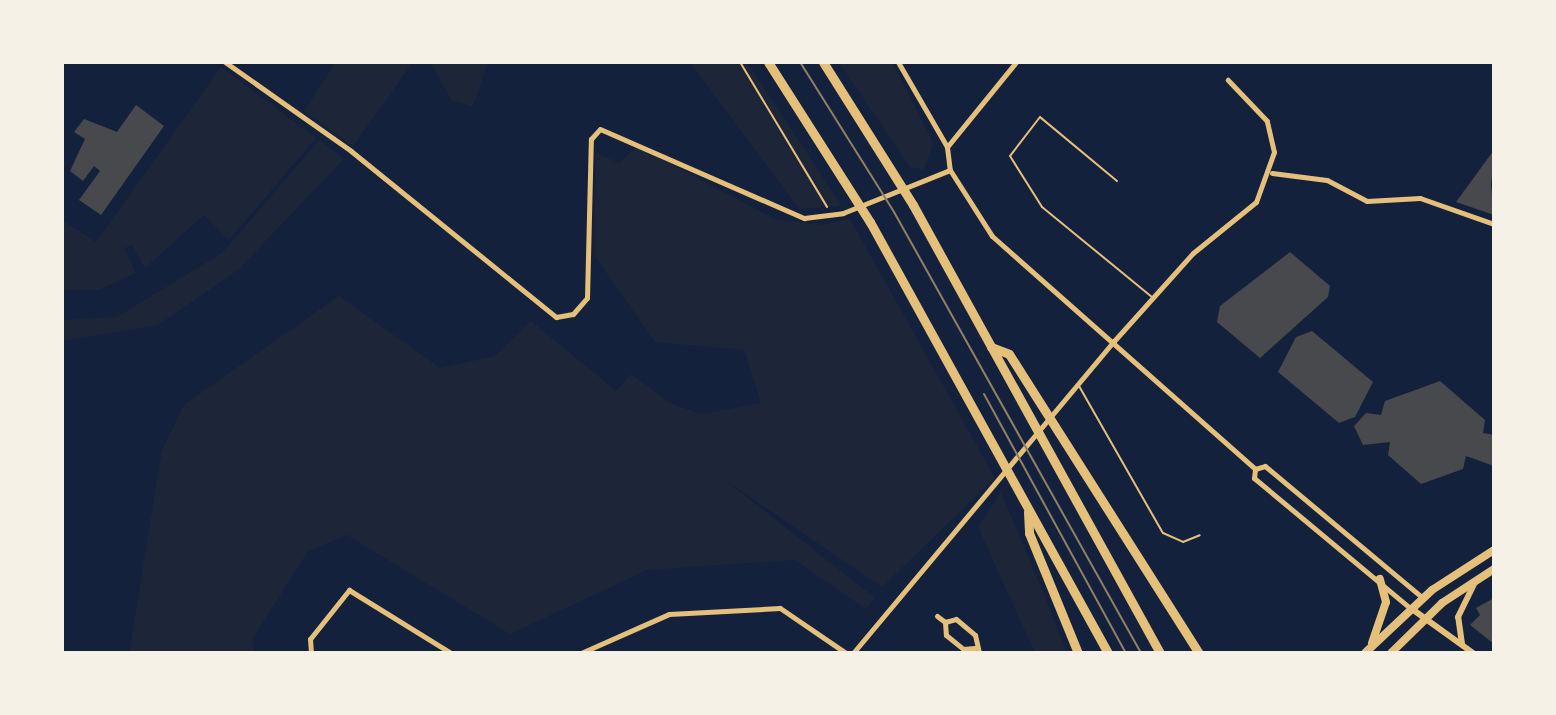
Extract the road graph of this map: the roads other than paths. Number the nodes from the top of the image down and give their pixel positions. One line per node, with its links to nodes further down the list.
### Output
1 (225, 62): 8 (street)
2 (768, 62): 17 (highway)
3 (823, 62): 14 (highway)
4 (898, 62): 7 (street)
5 (1016, 62): 7 (street)
6 (1228, 80): 9 (street)
7 (947, 147): 8 (street)
8 (950, 170): 13 (street)
9 (1272, 173): 11 (street); 12 (street)
10 (1117, 181): 12 (lane)
11 (1494, 224)
12 (1154, 297): 13 (street)
13 (1114, 341): 15 (street); 16 (street)
14 (991, 347): 38 (highway); 39 (highway)
15 (1078, 385): 18 (lane); 35 (street)
16 (1255, 469): 22 (street); 23 (street)
17 (1028, 508): 36 (highway); 37 (highway)
18 (1200, 535)
19 (1494, 550): 23 (main road)
20 (1494, 569): 21 (main road)
21 (1478, 578): 26 (main road); 28 (street)
22 (1380, 579): 24 (street); 30 (main road)
23 (1423, 598): 24 (main road); 26 (street)
24 (1411, 609): 26 (street); 30 (main road)
25 (937, 616): 27 (street)
26 (1430, 616): 28 (street); 40 (main road)
27 (945, 622): 29 (street); 29 (street)
28 (1462, 644): 41 (street)
29 (977, 650)
30 (1368, 650)
31 (311, 653): 32 (street)
32 (451, 653)
33 (581, 653): 34 (street)
34 (846, 653)
35 (853, 653)
36 (1078, 653)
37 (1108, 653)
38 (1160, 653)
39 (1199, 653)
40 (1391, 653)
41 (1473, 653)

